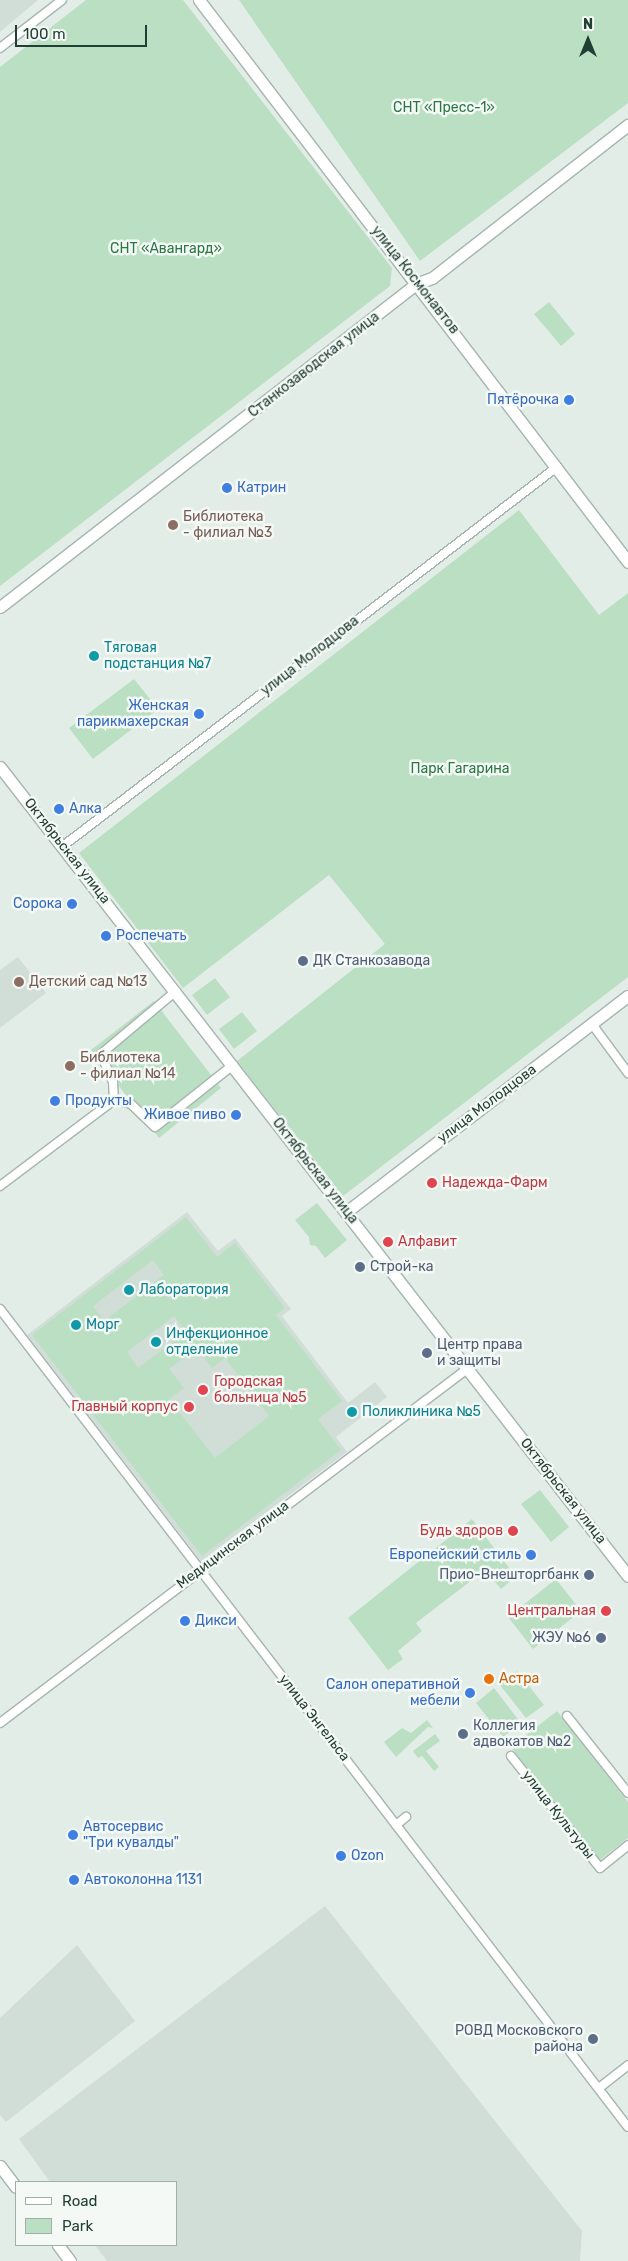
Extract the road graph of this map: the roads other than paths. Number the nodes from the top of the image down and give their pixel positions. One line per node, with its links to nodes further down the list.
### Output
1 (62, 0): 3 (street)
2 (198, 0): 5 (street, улица Космонавтов)
3 (0, 48)
4 (628, 125): 5 (street, Станкозаводская улица)
5 (416, 284): 6 (street, улица Космонавтов); 8 (street, Станкозаводская улица)
6 (557, 466): 7 (street, улица Космонавтов); 10 (street, улица Молодцова)
7 (628, 562)
8 (0, 607)
9 (0, 767): 10 (street, Октябрьская улица)
10 (63, 846): 11 (street, Октябрьская улица)
11 (176, 991): 14 (street, Октябрьская улица); 16 (street)
12 (628, 996): 13 (street, улица Молодцова)
13 (592, 1024): 15 (street); 18 (street, улица Молодцова)
14 (233, 1065): 16 (street); 18 (street, Октябрьская улица)
15 (628, 1073)
16 (114, 1100): 17 (street)
17 (0, 1186)
18 (346, 1212): 20 (street, Октябрьская улица)
19 (0, 1309): 21 (street, улица Энгельса)
20 (467, 1369): 21 (street, Медицинская улица); 22 (street, Октябрьская улица)
21 (200, 1570): 24 (street, Медицинская улица); 28 (street, улица Энгельса)
22 (628, 1576)
23 (567, 1716): 26 (street)
24 (0, 1723)
25 (511, 1756): 29 (street, улица Культуры)
26 (628, 1793)
27 (406, 1817): 28 (street)
28 (396, 1825): 31 (street, улица Энгельса)
29 (628, 1845)
30 (628, 2065): 31 (street)
31 (599, 2088): 32 (street, улица Энгельса)
32 (628, 2126)
33 (0, 2166): 34 (street)
34 (15, 2185)
35 (59, 2246): 36 (street)
36 (70, 2261)

